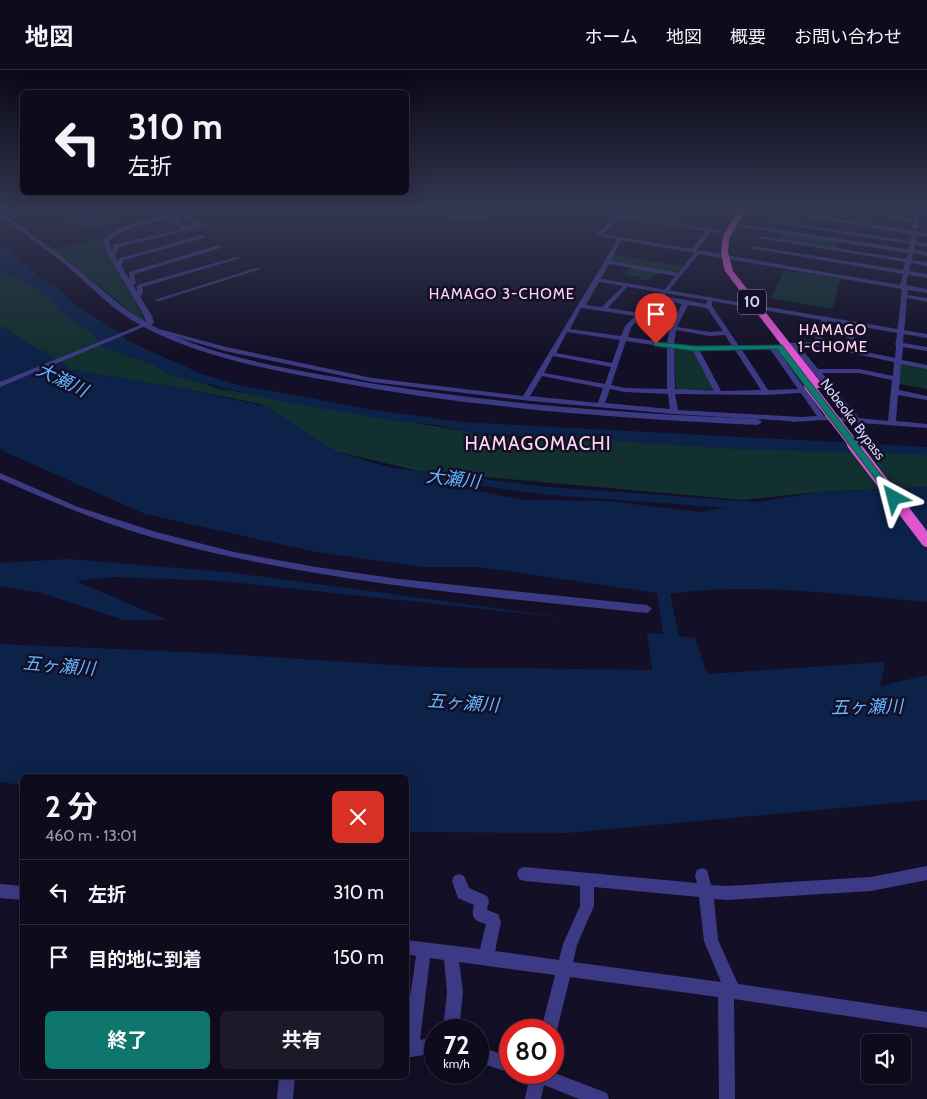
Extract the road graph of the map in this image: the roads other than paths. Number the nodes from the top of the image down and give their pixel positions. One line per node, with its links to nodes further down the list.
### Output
1 (61, 259): 44 (street)
2 (114, 259): 18 (street)
3 (122, 259): 18 (street)
4 (177, 259): 27 (street)
5 (234, 259): 33 (street)
6 (609, 259): 16 (street)
7 (690, 259): 22 (street)
8 (721, 259): 39 (highway, Nobeoka Bypass / 10)
9 (737, 259): 13 (street)
10 (826, 259): 14 (street)
11 (867, 259): 19 (street)
12 (895, 259): 15 (street)
13 (745, 260): 23 (street)
14 (832, 260): 19 (street); 23 (street)
15 (908, 261): 17 (street); 21 (street)
16 (607, 262): 22 (street); 25 (street)
17 (927, 264)
18 (118, 266): 27 (street)
19 (865, 266): 21 (street)
20 (258, 269): 34 (street)
21 (906, 272): 24 (street); 28 (street)
22 (680, 274): 29 (street)
23 (827, 274): 28 (street)
24 (927, 276)
25 (596, 280): 26 (street); 38 (street)
26 (626, 284): 29 (street); 40 (street)
27 (130, 286): 33 (street)
28 (904, 287): 30 (street); 32 (street)
29 (665, 290): 31 (street); 36 (street)
30 (927, 290)
31 (659, 296): 37 (street); 41 (street)
32 (904, 296): 35 (street); 47 (street)
33 (137, 297): 44 (street)
34 (157, 300)
35 (927, 300)
36 (710, 302): 37 (street); 39 (street); 49 (street)
37 (686, 303): 45 (street)
38 (582, 306): 40 (street); 46 (street)
39 (751, 306): 42 (street); 55 (highway, Nobeoka Bypass / 10)
40 (604, 309): 41 (street)
41 (640, 314): 51 (street)
42 (825, 318): 43 (street); 52 (street)
43 (853, 323): 47 (street); 59 (street)
44 (143, 326): 48 (street); 67 (street)
45 (674, 328): 49 (street); 54 (street)
46 (565, 330): 51 (street); 60 (street)
47 (900, 331): 50 (street); 53 (street)
48 (158, 332): 68 (street); 70 (street)
49 (728, 333): 56 (street)
50 (925, 335): 58 (street)
51 (623, 339): 54 (street); 62 (street)
52 (817, 344): 55 (street); 59 (street)
53 (898, 344): 58 (street); 61 (street)
54 (671, 346): 57 (street); 72 (street)
55 (783, 346): 56 (street); 64 (street); 71 (highway, Nobeoka Bypass / 10)
56 (737, 347): 57 (street); 75 (street)
57 (696, 349): 74 (street)
58 (925, 349)
59 (848, 350): 61 (street)
60 (551, 354): 62 (street); 65 (street)
61 (897, 360): 63 (street); 66 (street)
62 (614, 365): 69 (street)
63 (927, 367)
64 (816, 371): 66 (street); 82 (street)
65 (540, 374): 69 (street); 76 (street)
66 (896, 379): 73 (street)
67 (0, 385)
68 (361, 385): 70 (street); 78 (street)
69 (606, 386): 72 (street); 78 (street)
70 (426, 387): 76 (street)
71 (810, 388): 75 (street); 80 (street); 88 (highway, Nobeoka Bypass / 10); 89 (highway, Nobeoka Bypass / 10, bridge)
72 (670, 392): 74 (street); 79 (street)
73 (895, 392): 77 (street); 84 (street)
74 (719, 393): 75 (street)
75 (766, 393)
76 (526, 398): 78 (street)
77 (927, 398)
78 (601, 409): 79 (street); 83 (street)
79 (674, 412): 81 (street)
80 (822, 418): 81 (street); 82 (street)
81 (800, 419): 83 (street)
82 (855, 420): 84 (street); 86 (street)
83 (758, 422)
84 (892, 423): 85 (street)
85 (927, 426)
86 (927, 431)
87 (0, 476): 90 (street)
88 (927, 527)
89 (927, 541)
90 (647, 609)
91 (927, 873): 97 (street)
92 (524, 874): 94 (street)
93 (702, 875): 97 (street)
94 (589, 880): 97 (street); 103 (street)
95 (459, 881): 102 (street)
96 (0, 891): 98 (street)
97 (706, 892): 104 (street)
98 (20, 893)
99 (409, 947): 100 (street)
100 (424, 949): 101 (street); 109 (street)
101 (451, 953): 102 (street); 105 (street)
102 (486, 958): 103 (street)
103 (564, 969): 104 (street); 106 (street)
104 (729, 990): 107 (street); 116 (street)
105 (452, 1019)
106 (552, 1019)
107 (927, 1020)
108 (424, 1047): 109 (street)
109 (409, 1049)
110 (287, 1079): 113 (street)
111 (535, 1084): 114 (street)
112 (564, 1084): 115 (street)
113 (285, 1099)
114 (533, 1099)
115 (601, 1099)
116 (727, 1099)

